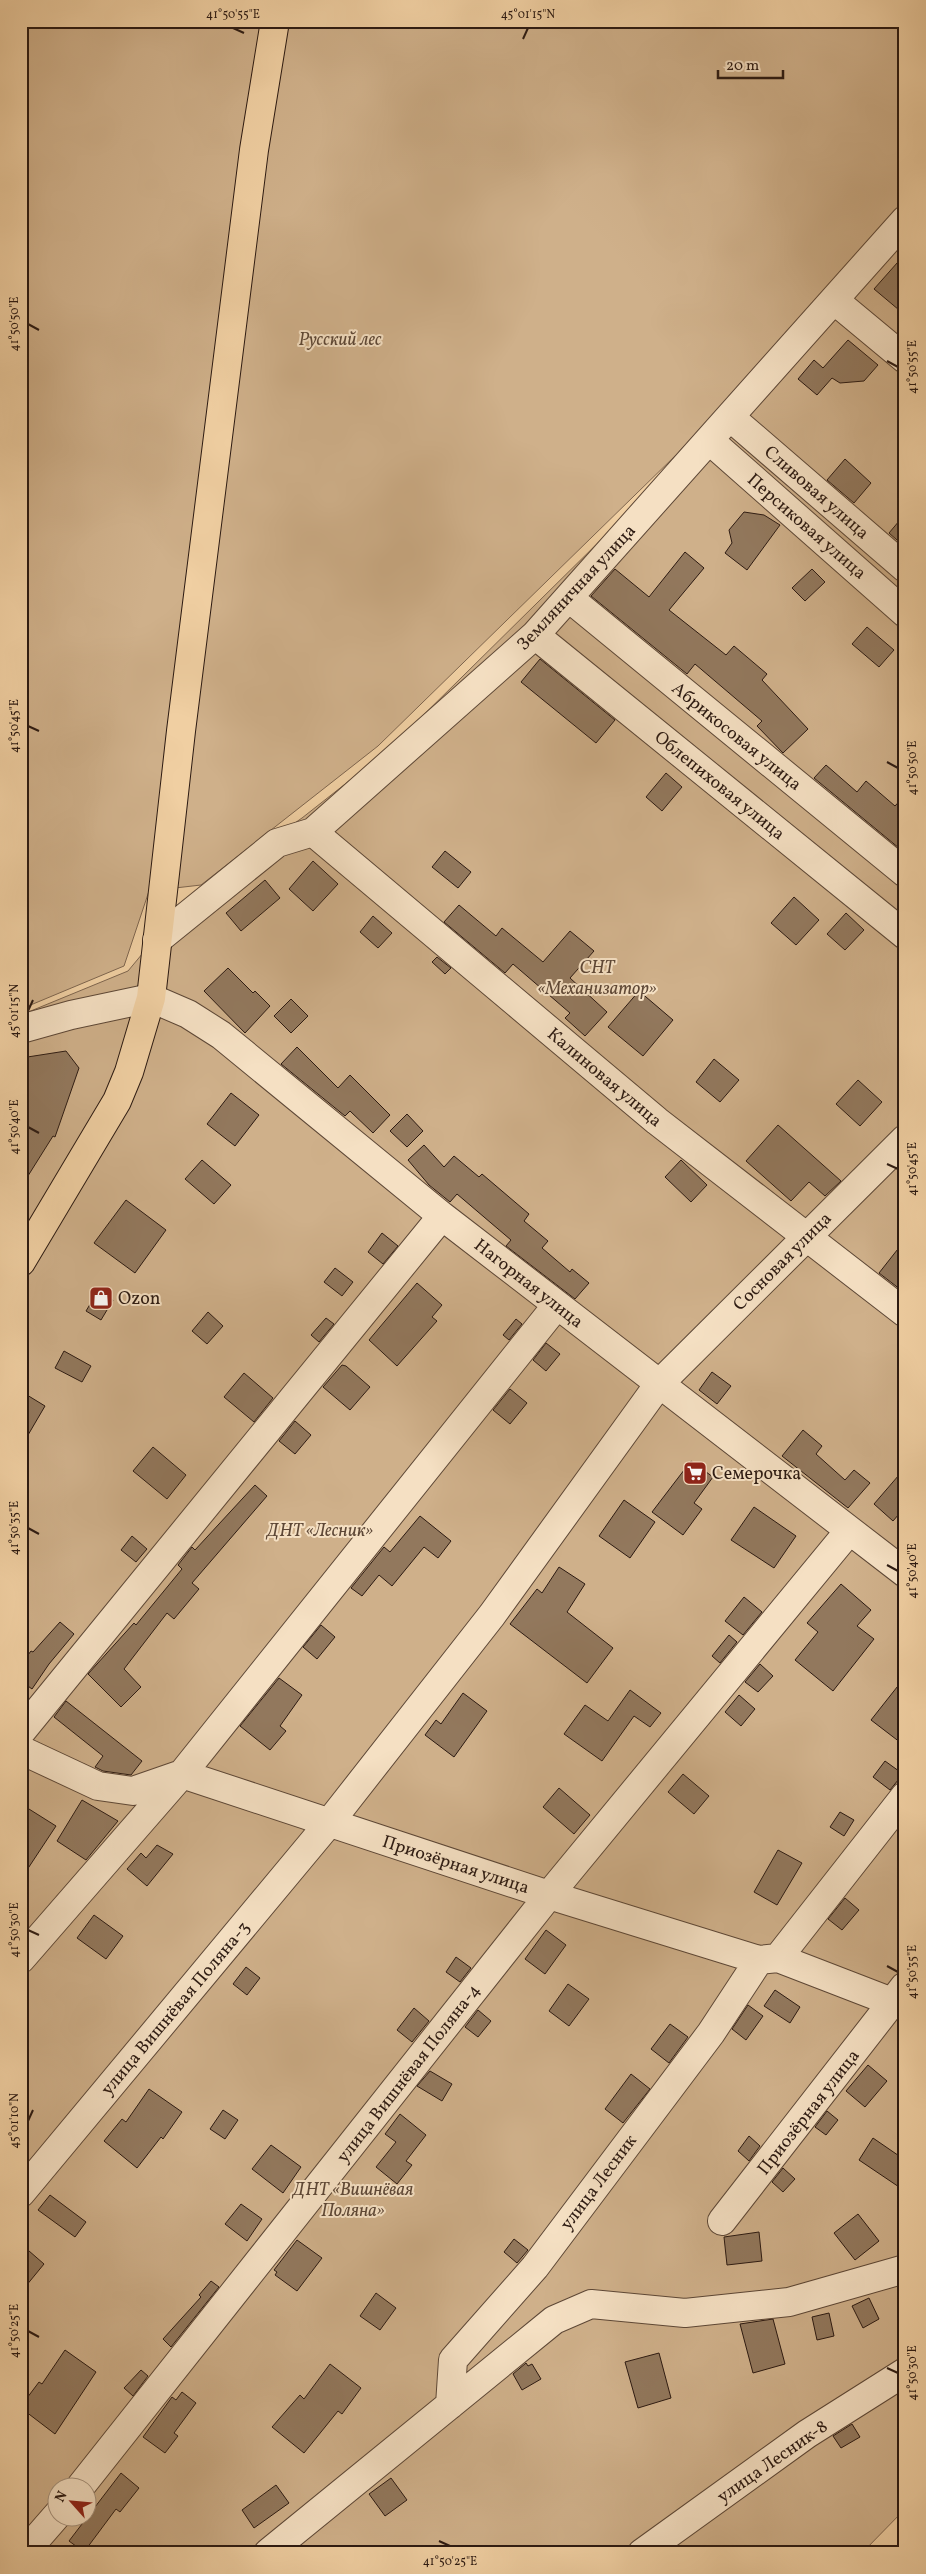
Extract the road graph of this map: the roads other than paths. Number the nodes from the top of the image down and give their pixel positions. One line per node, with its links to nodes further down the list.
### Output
1 (275, 21): 14 (main road)
2 (905, 220): 3 (street, Земляничная улица)
3 (834, 300): 4 (street); 5 (street, Земляничная улица)
4 (905, 359)
5 (730, 416): 6 (street, Земляничная улица); 7 (street, Сливовая улица)
6 (709, 440): 8 (street, Земляничная улица); 9 (street, Персиковая улица)
7 (905, 568)
8 (568, 598): 10 (street, Земляничная улица); 12 (street, Абрикосовая улица)
9 (905, 612)
10 (535, 636): 11 (street, Земляничная улица); 13 (street, Облепиховая улица)
11 (313, 832): 14 (street, Земляничная улица); 19 (street, Калиновая улица)
12 (905, 873)
13 (905, 935)
14 (157, 940): 15 (main road)
15 (151, 998): 16 (street); 18 (street, Нагорная улица); 20 (main road)
16 (21, 1028)
17 (905, 1139): 19 (street, Сосновая улица)
18 (442, 1216): 21 (street, Нагорная улица); 26 (street)
19 (807, 1236): 22 (street, Калиновая улица); 23 (street, Сосновая улица)
20 (21, 1262)
21 (557, 1306): 23 (street, Нагорная улица); 28 (street)
22 (905, 1313)
23 (659, 1384): 24 (street, Нагорная улица); 30 (street, Сосновая улица)
24 (849, 1531): 25 (street, Нагорная улица); 31 (street, улица Вишнёвая Поляна-4)
25 (905, 1573)
26 (21, 1732)
27 (21, 1750): 28 (street)
28 (182, 1774): 30 (street, Приозёрная улица); 32 (street)
29 (905, 1796): 33 (street, улица Лесник)
30 (329, 1823): 31 (street, Приозёрная улица); 35 (street, улица Вишнёвая Поляна-3)
31 (549, 1895): 33 (street, Приозёрная улица); 40 (street, улица Вишнёвая Поляна-4)
32 (21, 1959)
33 (768, 1959): 34 (street, Приозёрная улица); 39 (street, улица Лесник)
34 (901, 1998): 36 (street, Приозёрная улица)
35 (21, 2194)
36 (722, 2221)
37 (905, 2269): 39 (street)
38 (905, 2372): 44 (street, улица Лесник-8)
39 (450, 2405): 43 (street)
40 (89, 2476)
41 (48, 2525): 42 (street)
42 (24, 2553)
43 (268, 2553)
44 (642, 2553)

